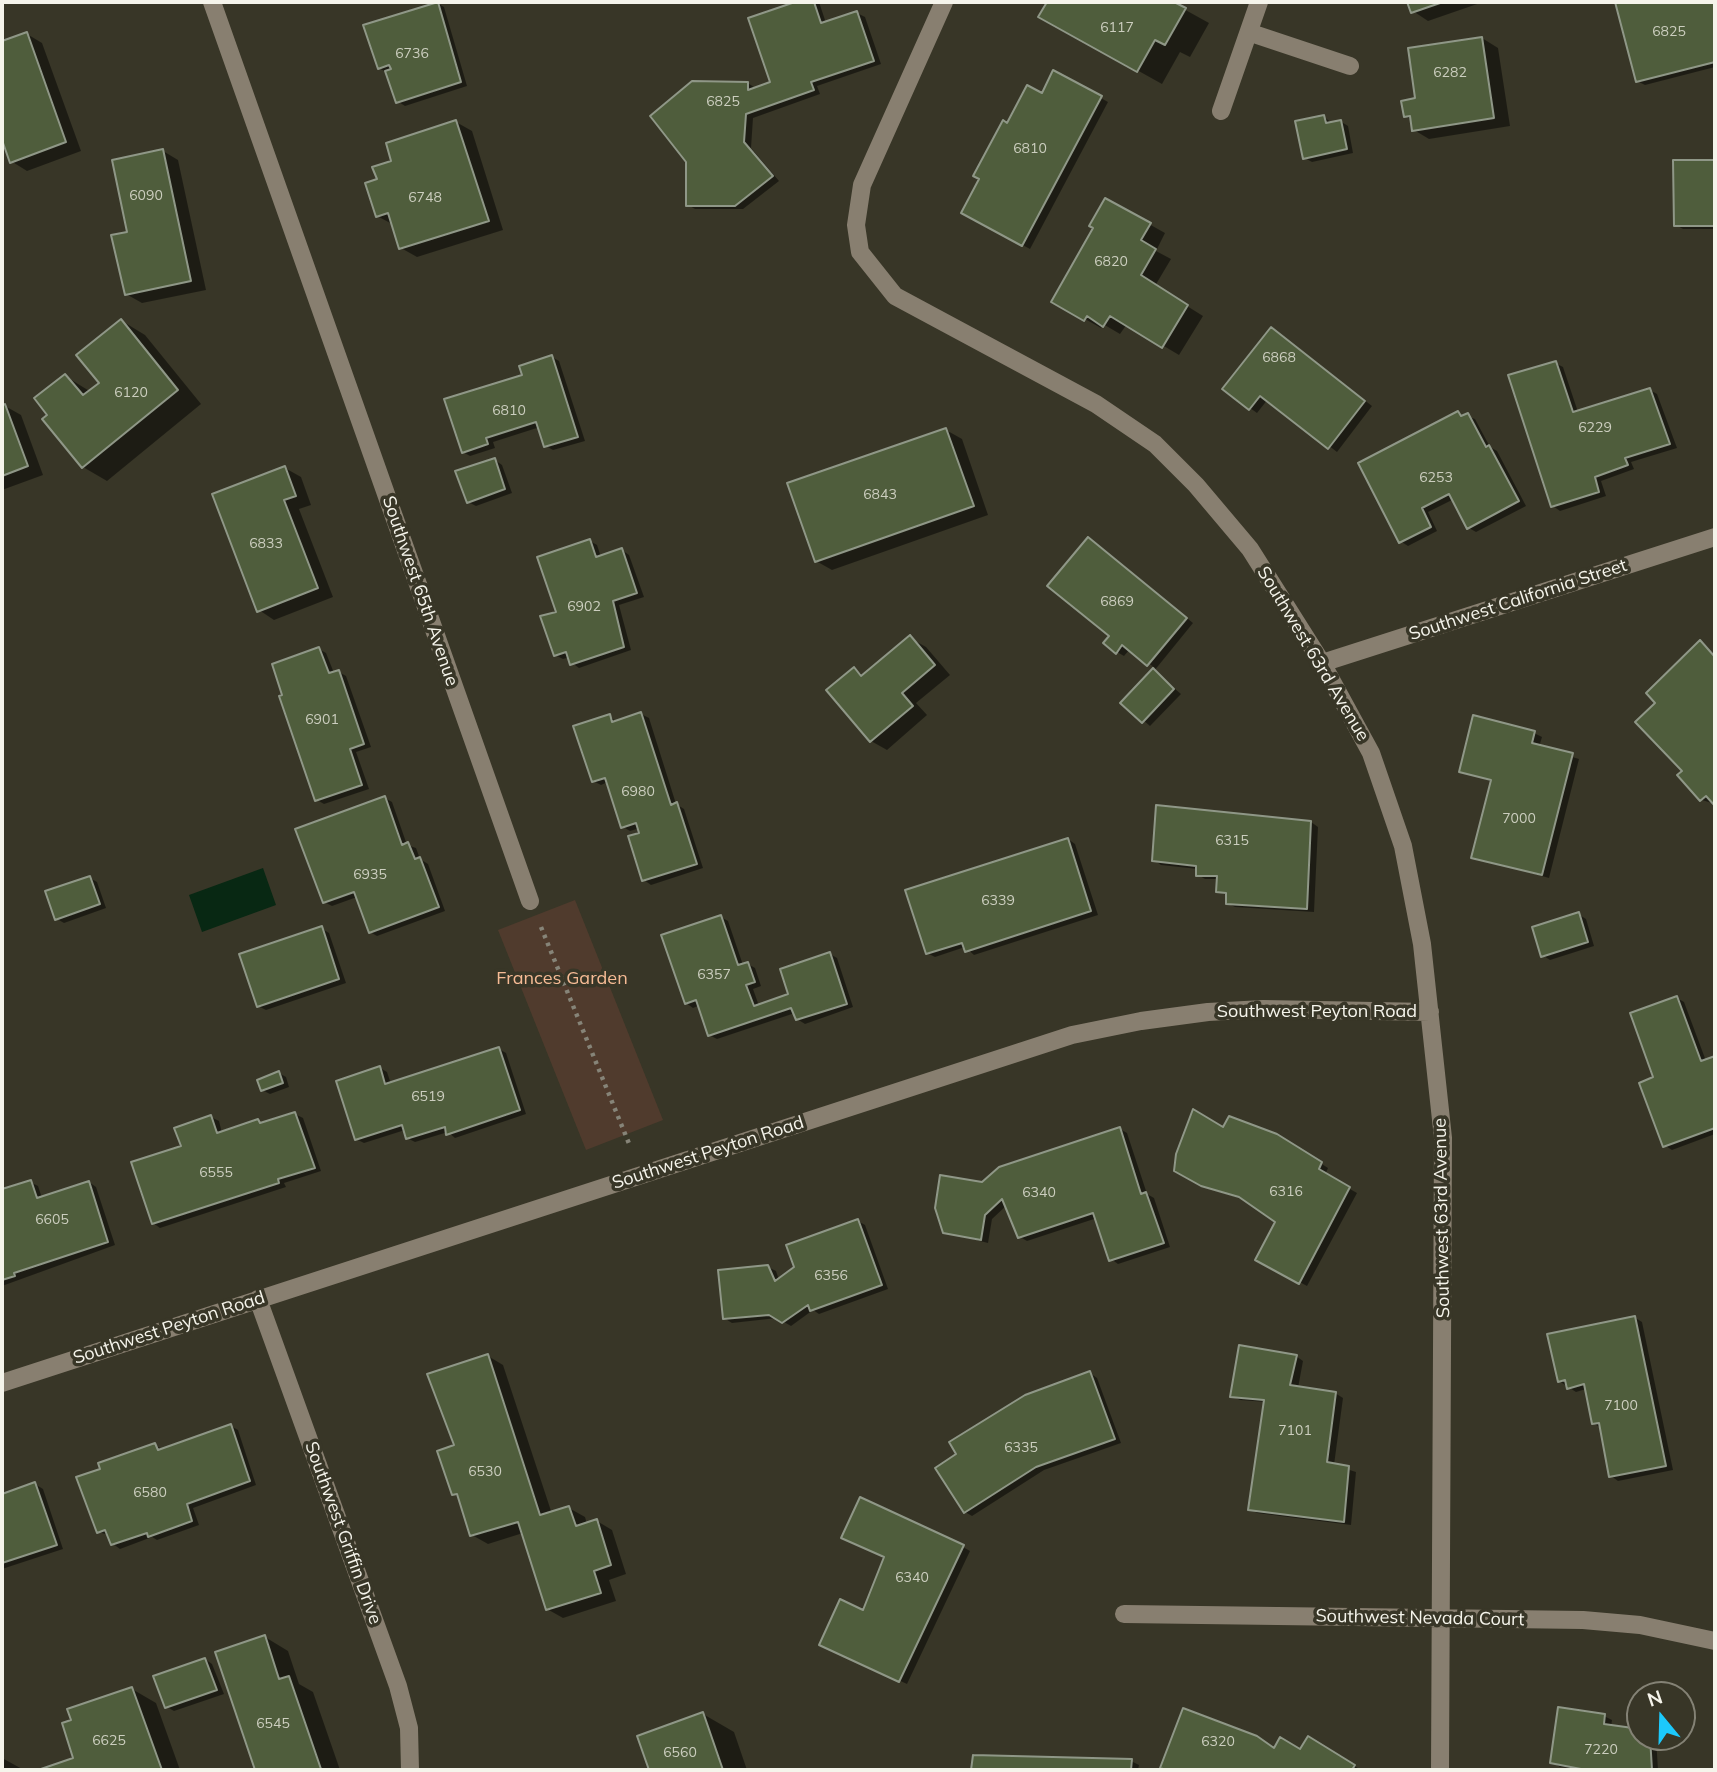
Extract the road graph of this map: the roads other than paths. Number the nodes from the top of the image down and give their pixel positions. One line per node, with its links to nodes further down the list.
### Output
1 (212, 2): 9 (street, Southwest 65th Avenue)
2 (944, 2): 8 (street, Southwest 63rd Avenue)
3 (1259, 2): 4 (street)
4 (1251, 33): 5 (street); 6 (street)
5 (1350, 66)
6 (1222, 111)
7 (1715, 537): 8 (street, Southwest California Street)
8 (1322, 663): 10 (street, Southwest 63rd Avenue)
9 (530, 901)
10 (1430, 1012): 11 (street, Southwest Peyton Road); 14 (street, Southwest 63rd Avenue)
11 (258, 1299): 12 (street, Southwest Peyton Road); 16 (street, Southwest Griffin Drive)
12 (2, 1383)
13 (1124, 1614): 14 (street, Southwest Nevada Court)
14 (1443, 1619): 15 (street, Southwest Nevada Court); 17 (street, Southwest 63rd Avenue)
15 (1715, 1642)
16 (410, 1770)
17 (1440, 1770)

